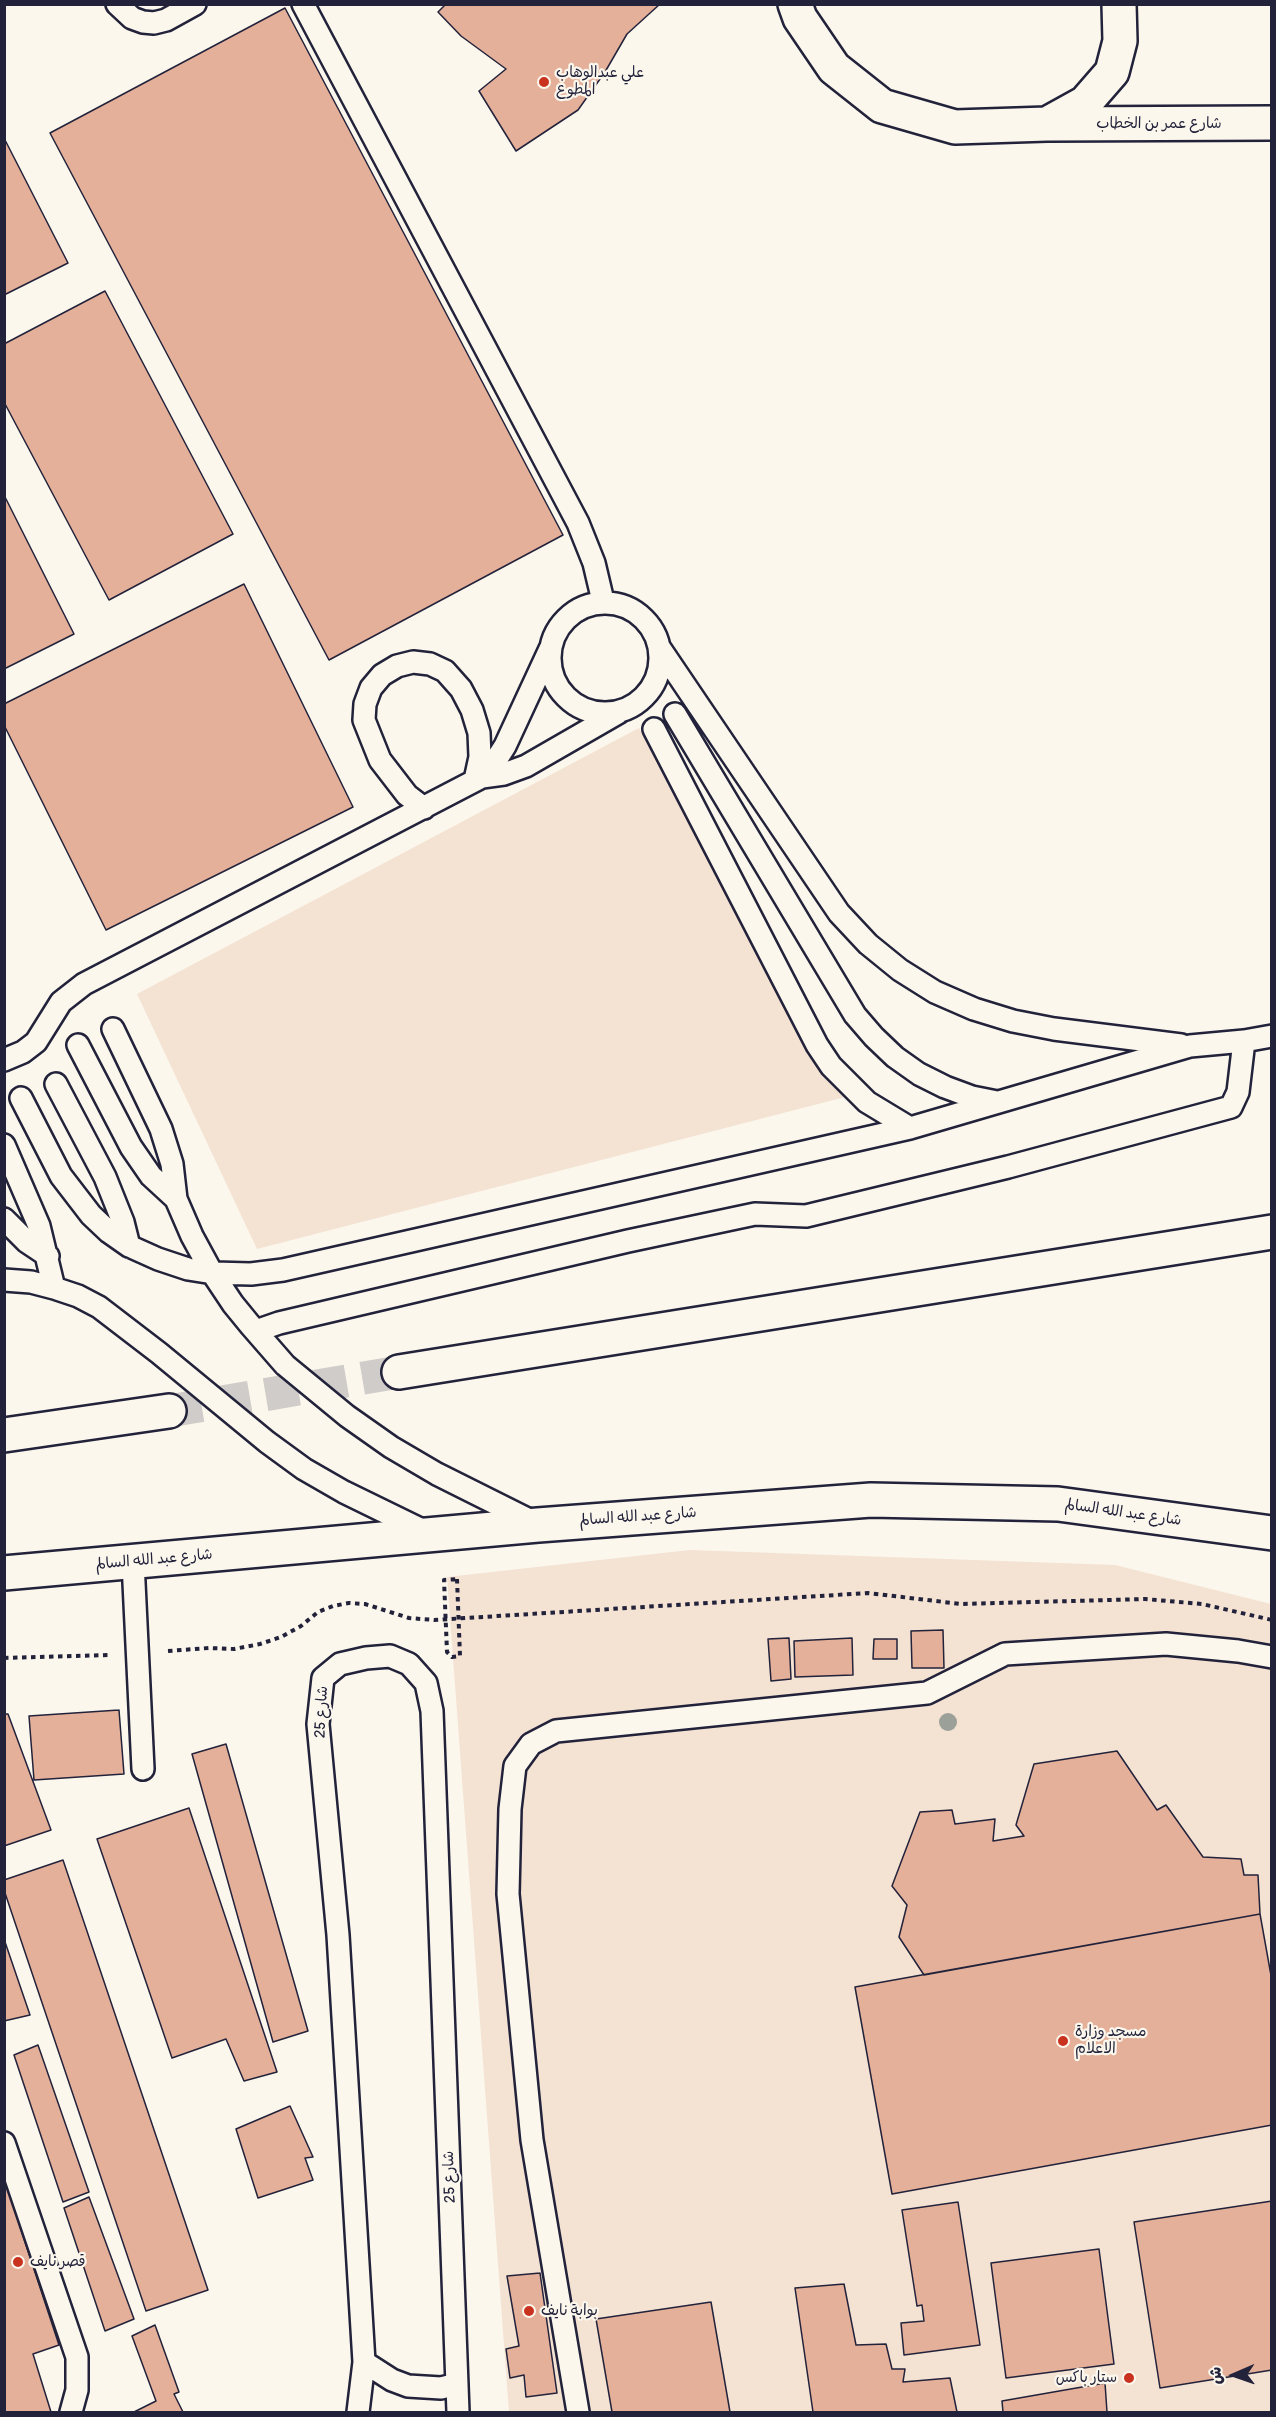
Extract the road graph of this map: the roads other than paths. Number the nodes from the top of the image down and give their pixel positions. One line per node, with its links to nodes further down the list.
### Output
1 (117, 4): 2 (lane)
2 (195, 4)
3 (303, 4): 8 (lane)
4 (795, 4): 7 (main road, شارع عمر بن الخطاب)
5 (1119, 4): 7 (main road)
6 (1272, 123): 7 (main road, شارع عمر بن الخطاب)
7 (1047, 124)
8 (603, 601): 9 (lane); 10 (lane)
9 (659, 647): 11 (lane); 20 (lane)
10 (550, 649): 11 (lane); 14 (lane)
11 (625, 710): 14 (lane)
12 (675, 714): 24 (lane)
13 (654, 729): 25 (lane)
14 (479, 779): 15 (lane); 15 (lane)
15 (424, 808): 21 (lane)
16 (113, 1029): 27 (lane)
17 (1272, 1036): 18 (lane)
18 (1245, 1041): 20 (lane); 35 (lane)
19 (78, 1045): 27 (lane)
20 (1190, 1046): 24 (lane)
21 (4, 1060)
22 (56, 1084): 30 (lane)
23 (21, 1098): 30 (lane)
24 (1001, 1103): 25 (lane)
25 (910, 1128): 32 (lane)
26 (4, 1145): 31 (lane)
27 (176, 1199): 32 (lane)
28 (4, 1219): 31 (lane)
29 (1272, 1232): 36 (main road)
30 (129, 1246): 32 (lane)
31 (48, 1256): 34 (lane)
32 (213, 1274): 35 (lane)
33 (4, 1280): 34 (lane)
34 (54, 1288): 41 (lane)
35 (256, 1331): 39 (lane)
36 (399, 1372)
37 (169, 1411): 38 (main road)
38 (4, 1435)
39 (538, 1525): 40 (main road, شارع عبد الله السالم); 41 (main road, شارع عبد الله السالم)
40 (1272, 1533)
41 (433, 1535): 42 (main road, شارع عبد الله السالم)
42 (133, 1562): 43 (main road, شارع عبد الله السالم); 45 (lane)
43 (4, 1573)
44 (1272, 1657): 52 (lane)
45 (143, 1769)
46 (4, 2143): 49 (lane)
47 (364, 2362): 48 (lane); 48 (lane, شارع 25); 50 (lane, شارع 25)
48 (457, 2384): 51 (lane, شارع 25)
49 (71, 2412)
50 (358, 2412)
51 (458, 2412)
52 (578, 2412)

